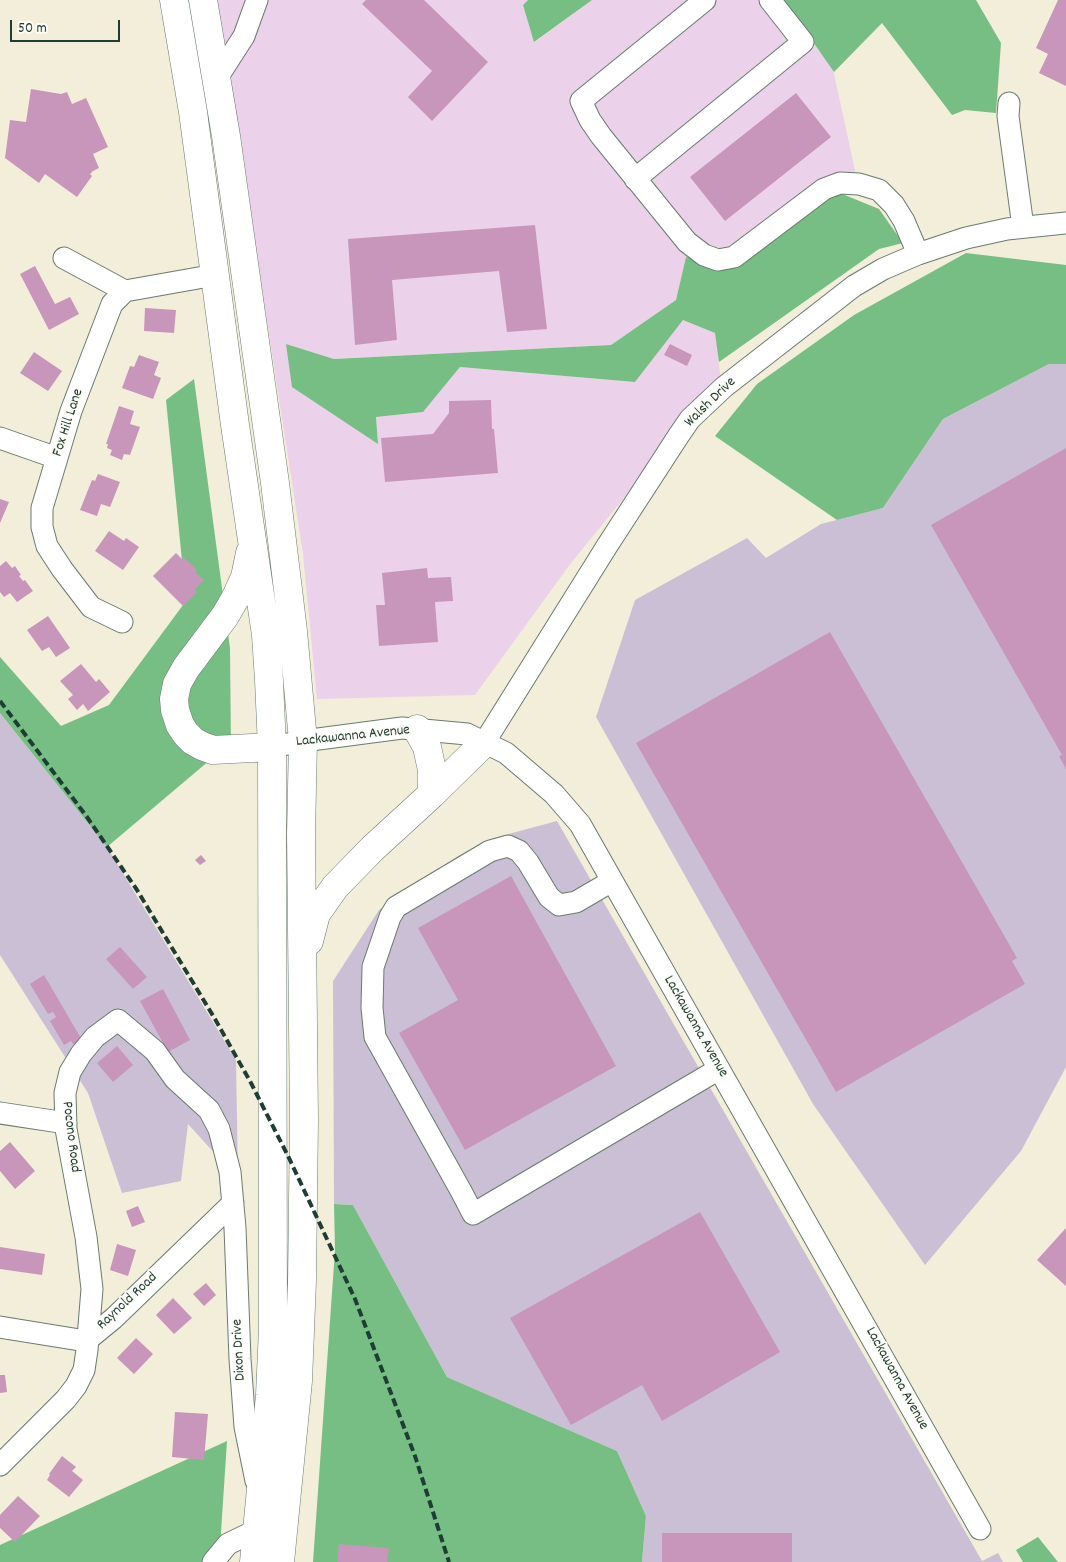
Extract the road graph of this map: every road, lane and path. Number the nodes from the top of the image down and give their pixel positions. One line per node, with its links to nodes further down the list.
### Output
1 (174, 0): 13 (highway)
2 (203, 0): 6 (highway)
3 (257, 0): 6 (street)
4 (705, 0): 8 (street)
5 (770, 0): 8 (street)
6 (217, 78): 20 (highway)
7 (1009, 103): 10 (street)
8 (636, 179): 11 (street)
9 (1066, 223): 10 (street, Walsh Drive)
10 (1023, 227): 11 (street, Walsh Drive)
11 (918, 254): 21 (street, Walsh Drive)
12 (64, 258): 14 (street)
13 (215, 274): 14 (street); 17 (highway)
14 (125, 291): 16 (street, Fox Hill Lane)
15 (0, 438): 16 (street)
16 (57, 458): 18 (street, Fox Hill Lane)
17 (252, 542): 22 (highway); 22 (highway)
18 (122, 622)
19 (417, 730): 20 (street, Lackawanna Avenue); 21 (street, Lackawanna Avenue); 23 (highway)
20 (303, 741): 22 (street, Lackawanna Avenue); 25 (highway)
21 (484, 743): 23 (highway); 24 (street, Lackawanna Avenue)
22 (272, 747): 33 (highway)
23 (432, 794): 25 (highway)
24 (612, 881): 26 (street, Lackawanna Avenue); 26 (street)
25 (302, 964): 38 (highway)
26 (719, 1069): 34 (street, Lackawanna Avenue)
27 (0, 1113): 28 (street)
28 (66, 1123): 29 (street, Pocono Road); 31 (street, Pocono Road)
29 (233, 1203): 31 (street, Raynold Road); 33 (street, Dixon Drive)
30 (0, 1327): 31 (street, Raynold Road)
31 (88, 1340): 32 (street, Pocono Road)
32 (0, 1465)
33 (259, 1496): 35 (highway)
34 (980, 1529)
35 (256, 1530): 36 (street); 37 (highway)
36 (213, 1562)
37 (254, 1562)
38 (280, 1562)

